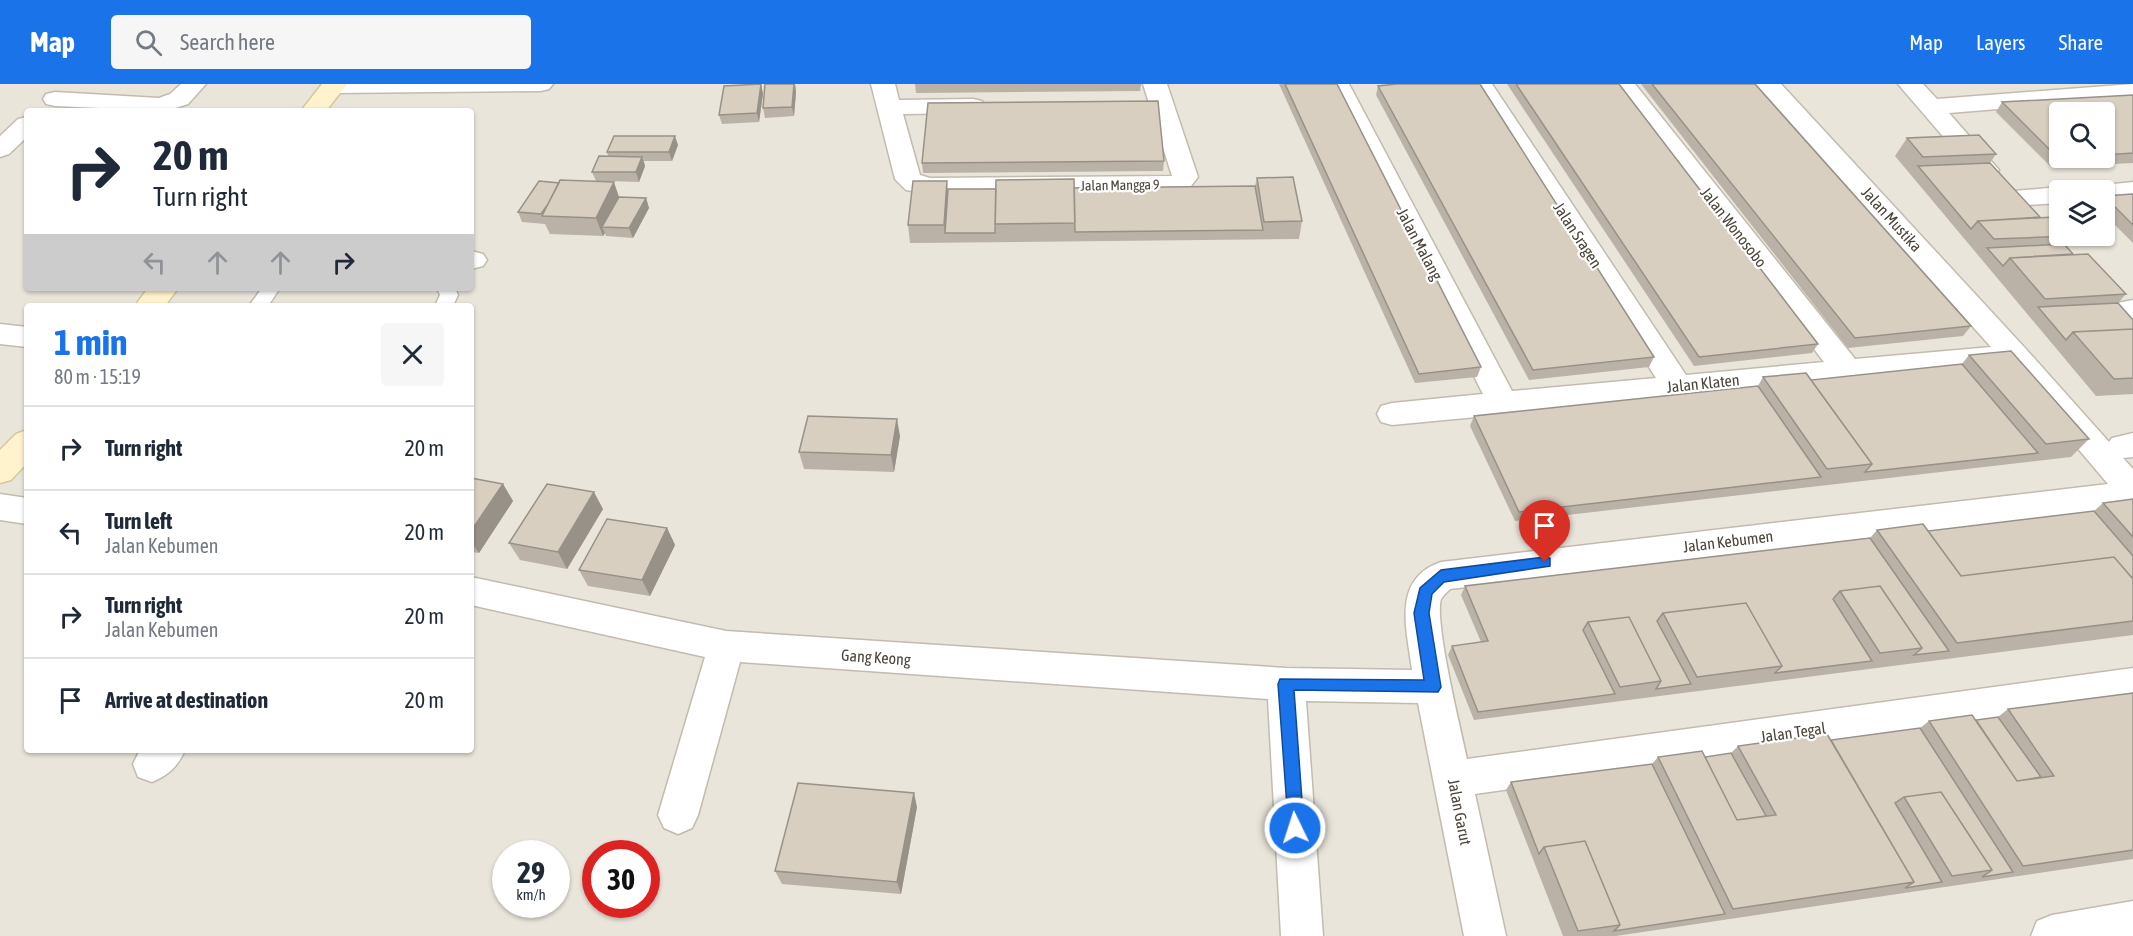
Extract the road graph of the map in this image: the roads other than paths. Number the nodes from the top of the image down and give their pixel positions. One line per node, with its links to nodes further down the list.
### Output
1 (194, 84): 11 (street)
2 (541, 84): 8 (street)
3 (1336, 84): 30 (street, Jalan Malang)
4 (1480, 84): 29 (street, Jalan Sragen)
5 (1623, 84): 28 (street, Jalan Wonosobo)
6 (1768, 84): 27 (street, Jalan Mustika)
7 (1910, 84): 14 (street)
8 (335, 85): 15 (main road)
9 (2133, 90): 14 (street)
10 (887, 95): 12 (street, Jalan Mangga 9); 13 (street)
11 (56, 98)
12 (1151, 98)
13 (997, 106)
14 (1931, 107): 21 (street)
15 (316, 108)
16 (24, 127): 17 (street)
17 (0, 149)
18 (2133, 190): 19 (street)
19 (2115, 191)
20 (2049, 196): 21 (street)
21 (2011, 198): 22 (street)
22 (2035, 224)
23 (162, 291): 24 (main road)
24 (152, 303)
25 (0, 334): 26 (street)
26 (24, 337)
27 (2015, 355): 28 (street, Jalan Klaten); 34 (street, Jalan Mustika)
28 (1846, 369): 29 (street, Jalan Klaten)
29 (1677, 386): 30 (street, Jalan Klaten)
30 (1503, 403): 31 (street, Jalan Klaten)
31 (1392, 414)
32 (24, 445): 33 (main road)
33 (0, 471)
34 (2133, 492): 41 (street, Jalan Kebumen)
35 (0, 507): 36 (street)
36 (24, 511)
37 (474, 592): 38 (street, Gang Keong)
38 (726, 646): 39 (street, Gang Keong); 43 (street)
39 (1286, 684): 41 (street, Gang Keong); 45 (street)
40 (2133, 684): 42 (street, Jalan Tegal)
41 (1421, 687): 42 (street, Jalan Garut)
42 (1453, 779): 46 (street, Jalan Garut)
43 (678, 814)
44 (2133, 922): 47 (street)
45 (1302, 936)
46 (1485, 936)
47 (2052, 936)

